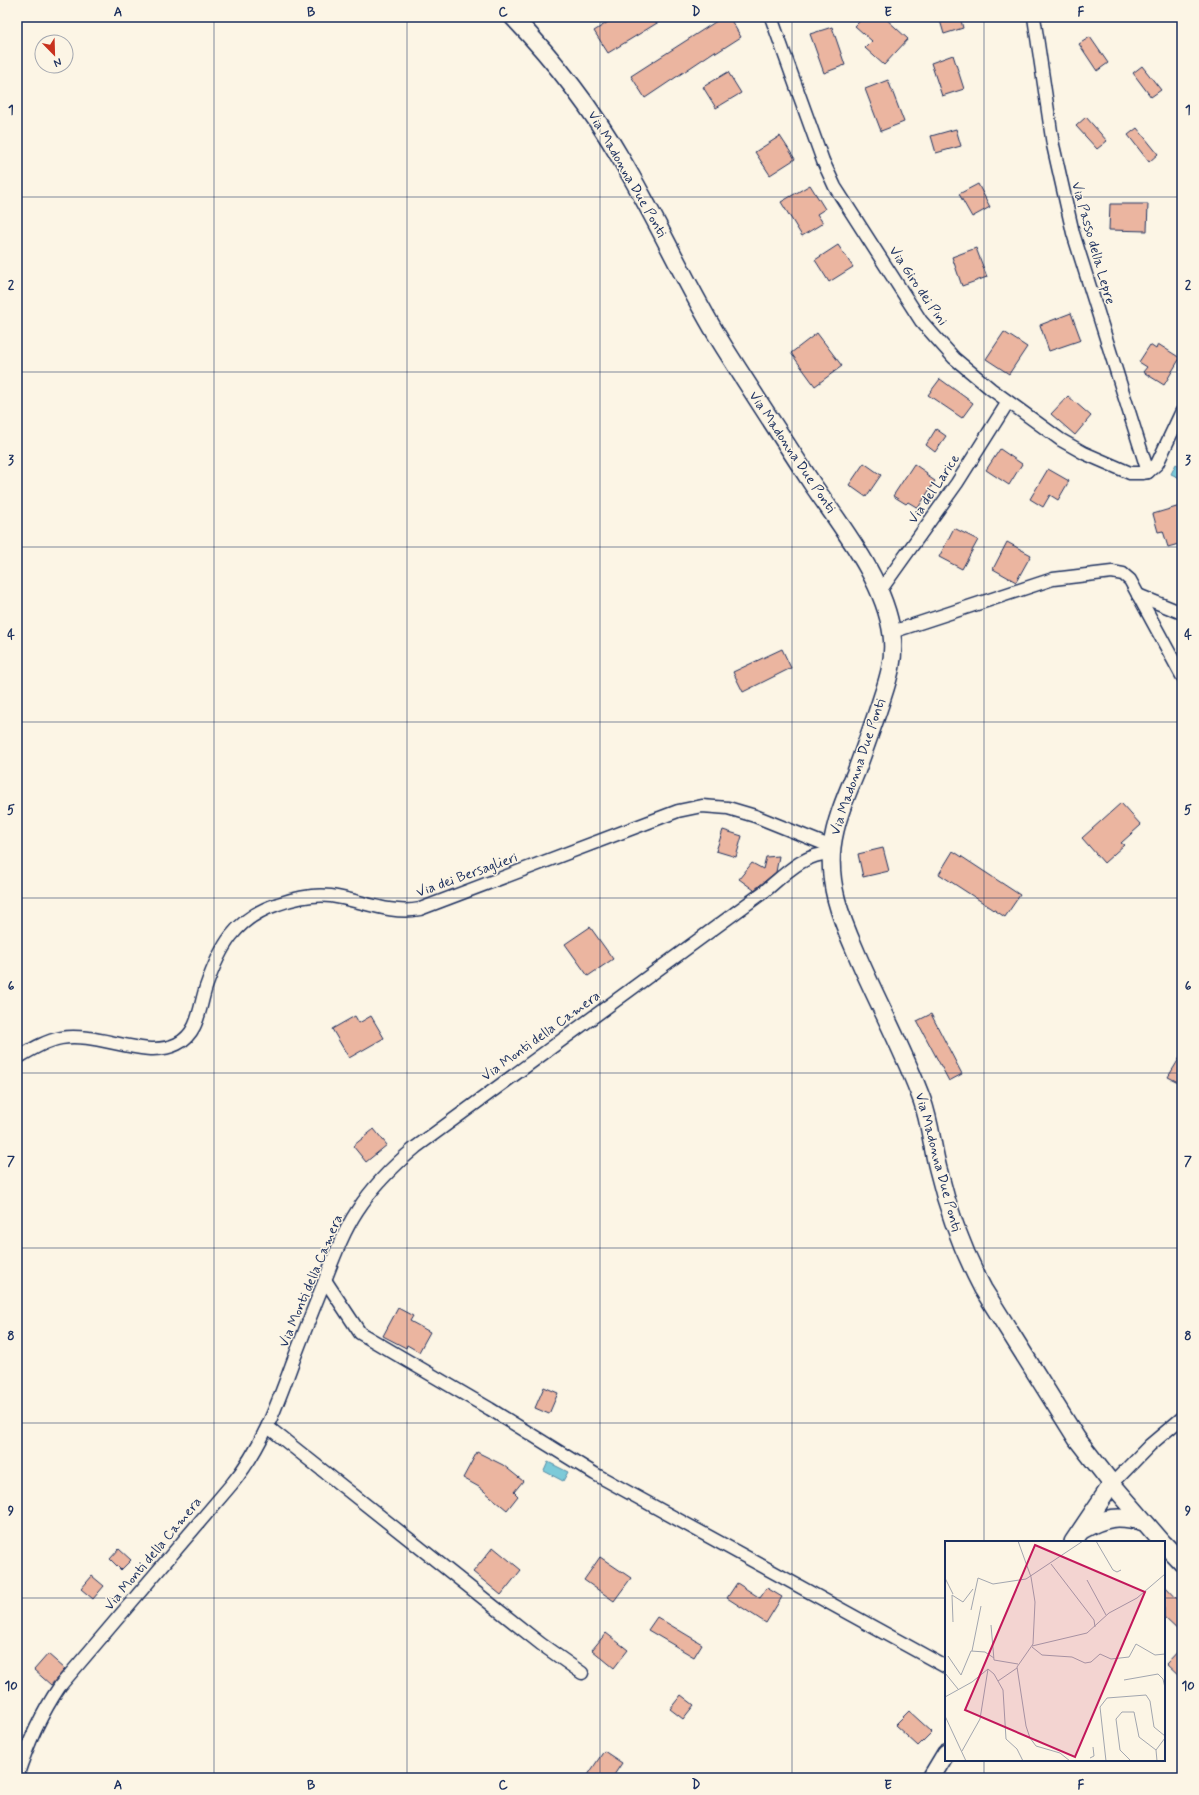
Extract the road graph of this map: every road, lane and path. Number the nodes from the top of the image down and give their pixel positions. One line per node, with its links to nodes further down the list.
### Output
1 (513, 17): 7 (main road, Via Madonna Due Ponti)
2 (771, 17): 4 (street, Via Giro dei Pini)
3 (1034, 17): 6 (street, Via Passo della Lepre)
4 (1008, 402): 6 (street, Via Giro dei Pini); 7 (street, Via del Larice)
5 (1182, 411): 6 (street)
6 (1148, 472)
7 (880, 591): 10 (main road, Via Madonna Due Ponti)
8 (1138, 594): 9 (street); 10 (street); 11 (street)
9 (1182, 612)
10 (892, 632): 12 (main road, Via Madonna Due Ponti)
11 (1182, 676)
12 (832, 850): 13 (street, Via dei Bersaglieri); 14 (street, Via Monti della Camera); 17 (main road, Via Madonna Due Ponti)
13 (17, 1058)
14 (325, 1280): 16 (street, Via Monti della Camera); 23 (street)
15 (1182, 1418): 17 (street)
16 (268, 1427): 24 (street); 26 (street, Via Monti della Camera)
17 (1112, 1484): 18 (main road, Via Madonna Due Ponti); 19 (main road)
18 (1144, 1522): 19 (main road); 20 (main road, Via Madonna Due Ponti)
19 (1076, 1537)
20 (1161, 1541)
21 (1165, 1545): 22 (main road)
22 (1182, 1563)
23 (945, 1666)
24 (582, 1672)
25 (945, 1755): 27 (main road)
26 (17, 1777)
27 (931, 1778)

